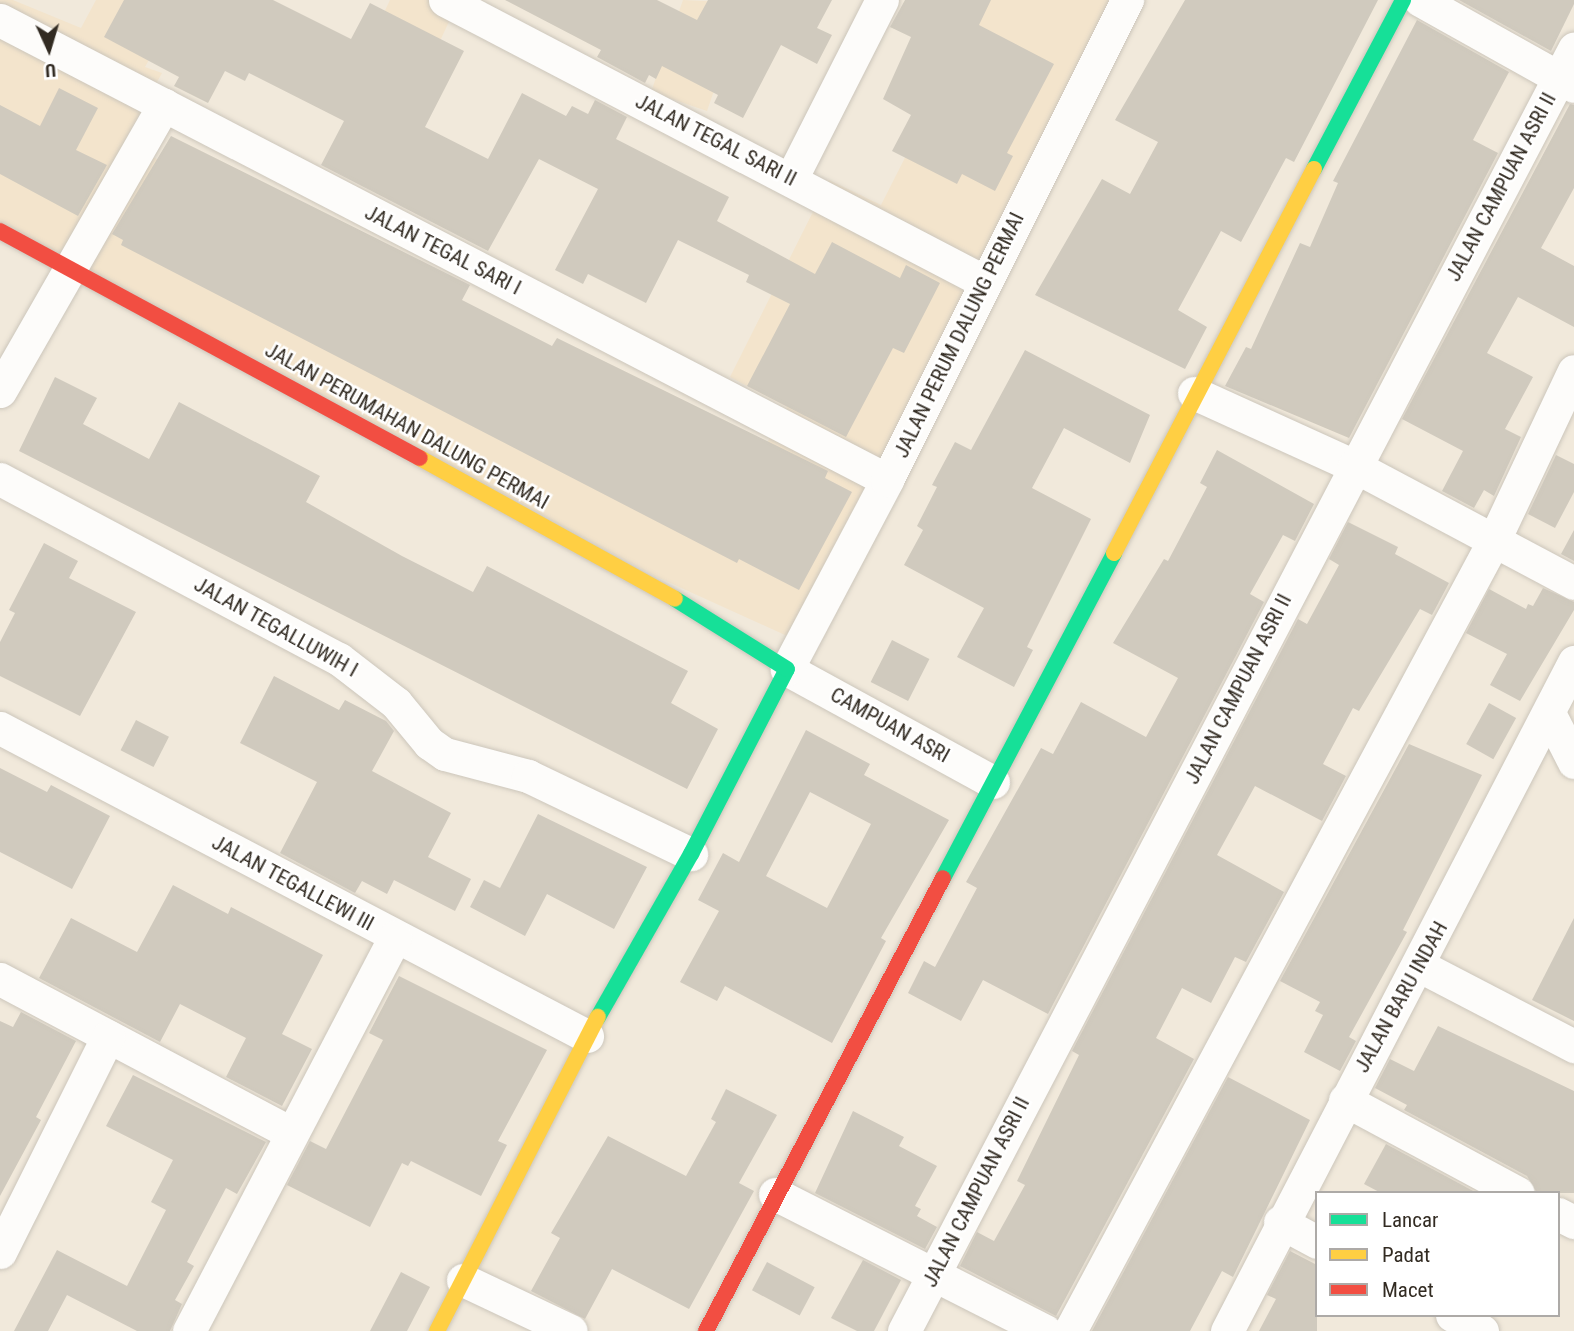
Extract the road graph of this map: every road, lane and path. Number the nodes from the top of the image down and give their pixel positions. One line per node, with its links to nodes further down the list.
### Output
1 (445, 0): 9 (street, JALAN TEGAL SARI II)
2 (882, 0): 9 (street)
3 (1126, 0): 12 (street, JALAN PERUM DALUNG PERMAI)
4 (1403, 0): 15 (street)
5 (1420, 0): 7 (street)
6 (0, 20): 8 (street, JALAN TEGAL SARI I)
7 (1569, 71): 16 (street, JALAN CAMPUAN ASRI II)
8 (164, 105): 11 (street); 18 (street, JALAN TEGAL SARI I)
9 (791, 179): 12 (street, JALAN TEGAL SARI II)
10 (0, 231): 11 (street, JALAN PERUMAHAN DALUNG PERMAI)
11 (73, 267): 14 (street); 22 (street, JALAN PERUMAHAN DALUNG PERMAI)
12 (985, 282): 18 (street, JALAN PERUM DALUNG PERMAI)
13 (1574, 371): 19 (street)
14 (0, 391)
15 (1194, 393): 16 (street); 26 (street)
16 (1354, 466): 19 (street); 41 (street, JALAN CAMPUAN ASRI II)
17 (0, 479): 27 (street, JALAN TEGALLUWIH I)
18 (887, 480): 22 (street, JALAN PERUM DALUNG PERMAI)
19 (1493, 541): 20 (street); 50 (street)
20 (1574, 583)
21 (1574, 662): 23 (street, JALAN BARU INDAH)
22 (787, 669): 26 (street, CAMPUAN ASRI); 27 (street)
23 (1549, 713): 25 (street); 29 (street, JALAN BARU INDAH)
24 (0, 728): 28 (street, JALAN TEGALLEWI III)
25 (1572, 753)
26 (993, 782): 37 (street)
27 (691, 855): 32 (street)
28 (396, 937): 32 (street, JALAN TEGALLEWI III); 35 (street)
29 (1420, 966): 33 (street); 34 (street, JALAN BARU INDAH)
30 (0, 979): 31 (street)
31 (108, 1036): 35 (street); 40 (street)
32 (587, 1036): 42 (street)
33 (1574, 1046)
34 (1345, 1100): 36 (street); 38 (street, JALAN BARU INDAH)
35 (289, 1132): 44 (street)
36 (1514, 1191)
37 (775, 1194): 41 (street); 47 (street)
38 (1280, 1222): 39 (street); 51 (street, JALAN BARU INDAH)
39 (1315, 1241)
40 (0, 1252)
41 (935, 1273): 48 (street, JALAN CAMPUAN ASRI II); 49 (street)
42 (463, 1280): 45 (street); 46 (street)
43 (1456, 1317): 52 (street)
44 (189, 1331)
45 (437, 1331)
46 (571, 1331)
47 (706, 1331)
48 (904, 1331)
49 (1045, 1331)
50 (1070, 1331)
51 (1227, 1331)
52 (1482, 1331)

